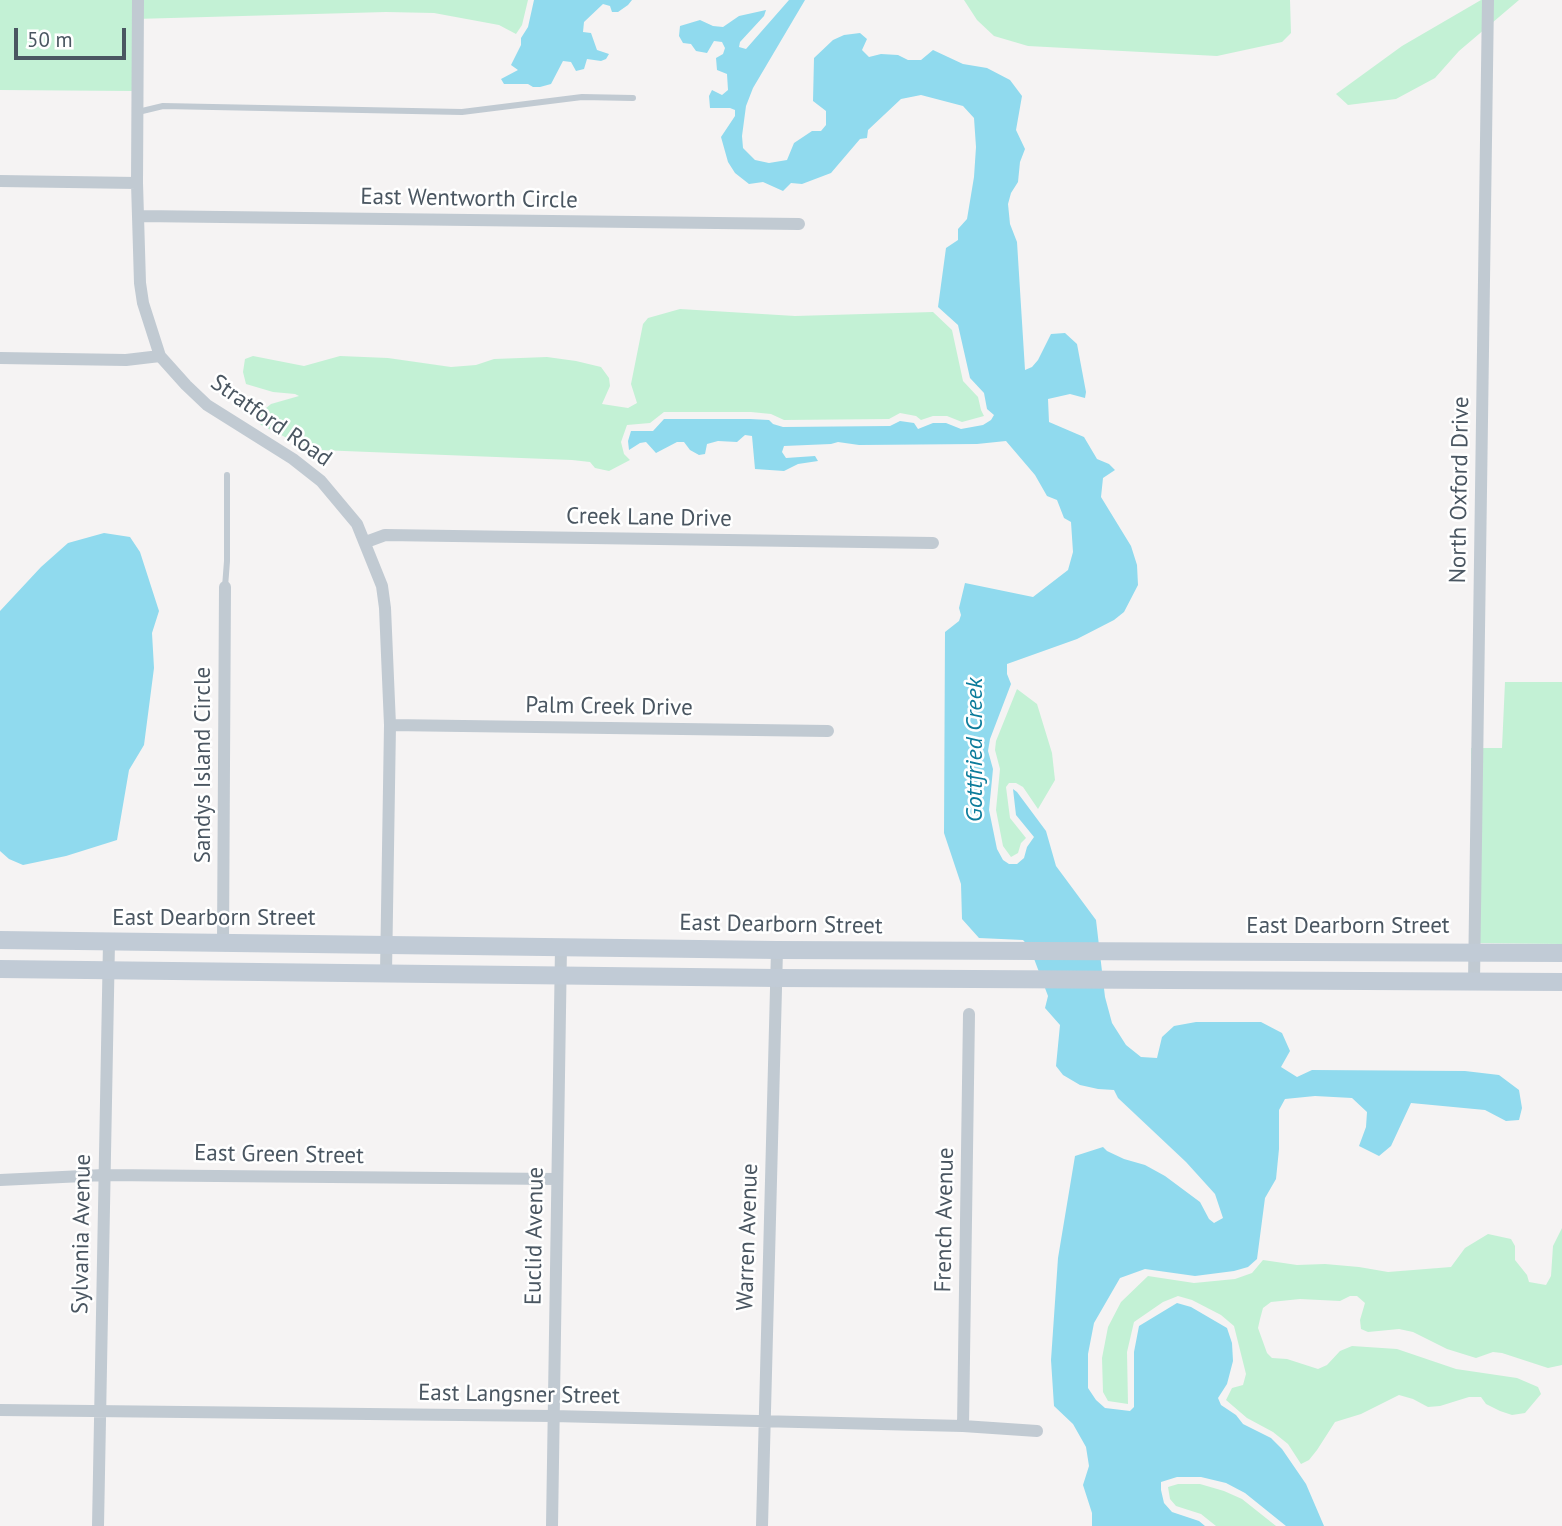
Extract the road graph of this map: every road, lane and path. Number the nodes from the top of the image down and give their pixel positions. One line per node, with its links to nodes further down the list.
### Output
1 (138, 0): 4 (street, Stratford Road)
2 (1488, 0): 23 (street, North Oxford Drive)
3 (633, 98): 4 (lane)
4 (138, 112): 6 (street, Stratford Road)
5 (0, 181): 6 (street)
6 (137, 183): 7 (street, Stratford Road)
7 (140, 216): 8 (street, East Wentworth Circle); 9 (street, Stratford Road)
8 (799, 225)
9 (160, 356): 10 (street); 12 (street, Stratford Road)
10 (0, 358)
11 (226, 475): 14 (lane)
12 (366, 542): 13 (street, Creek Lane Drive); 15 (street, Stratford Road)
13 (933, 543)
14 (225, 587): 19 (street, Sandys Island Circle)
15 (390, 725): 16 (street, Palm Creek Drive); 20 (street, Stratford Road)
16 (828, 731)
17 (0, 940): 18 (main road, East Dearborn Street)
18 (109, 942): 19 (main road, East Dearborn Street); 26 (street, Sylvania Avenue)
19 (223, 942): 20 (main road, East Dearborn Street)
20 (386, 943): 21 (main road, East Dearborn Street); 27 (street, Stratford Road)
21 (561, 947): 22 (main road, East Dearborn Street); 28 (street, Euclid Avenue)
22 (777, 950): 23 (main road, East Dearborn Street); 29 (street, Warren Avenue)
23 (1474, 951): 24 (main road, East Dearborn Street); 30 (street, North Oxford Drive)
24 (1562, 953)
25 (0, 969): 26 (main road)
26 (109, 970): 27 (main road); 33 (street, Sylvania Avenue)
27 (386, 973): 28 (main road)
28 (560, 975): 29 (main road); 34 (street, Euclid Avenue)
29 (777, 978): 30 (main road); 39 (street, Warren Avenue)
30 (1474, 981): 31 (main road)
31 (1562, 982)
32 (970, 1014): 40 (street, French Avenue)
33 (104, 1175): 34 (street, East Green Street); 35 (street, East Green Street); 37 (street, Sylvania Avenue)
34 (557, 1179): 38 (street, Euclid Avenue)
35 (0, 1180)
36 (0, 1410): 37 (street, East Langsner Street)
37 (99, 1410): 38 (street, East Langsner Street); 42 (street, Sylvania Avenue)
38 (553, 1416): 39 (street, East Langsner Street); 43 (street, Euclid Avenue)
39 (764, 1421): 40 (street, East Langsner Street); 44 (street, Warren Avenue)
40 (962, 1426): 41 (street, East Langsner Street)
41 (1037, 1431)
42 (98, 1526)
43 (552, 1526)
44 (762, 1526)

